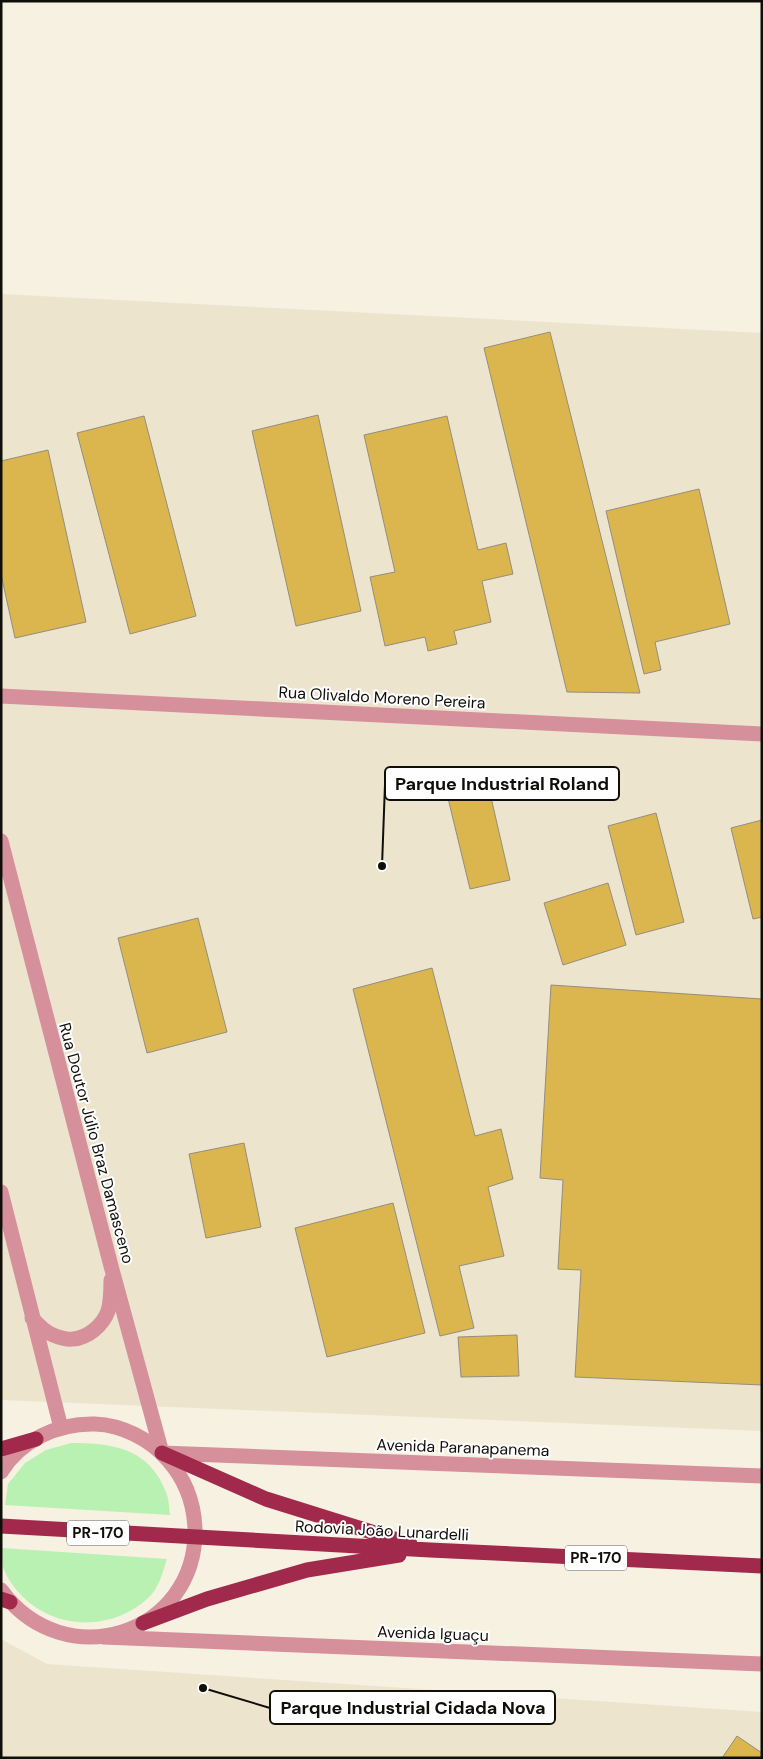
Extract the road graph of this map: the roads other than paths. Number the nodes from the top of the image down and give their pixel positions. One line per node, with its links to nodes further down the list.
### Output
1 (1, 696): 2 (street, Rua Olivaldo Moreno Pereira)
2 (762, 734)
3 (1, 841): 5 (street, Rua Doutor Júlio Braz Damasceno)
4 (1, 1192): 6 (street)
5 (111, 1266): 6 (street); 10 (street, Rua Doutor Júlio Braz Damasceno)
6 (32, 1318): 7 (street)
7 (60, 1428): 8 (street); 10 (street)
8 (36, 1439): 9 (highway); 11 (street)
9 (1, 1449)
10 (162, 1453): 12 (street, Avenida Paranapanema); 14 (street); 15 (highway)
11 (1, 1472)
12 (762, 1476)
13 (1, 1526): 14 (highway, Rodovia João Lunardelli / PR-170)
14 (195, 1538): 15 (highway, Rodovia João Lunardelli / PR-170); 18 (street)
15 (430, 1550): 16 (highway, Rodovia João Lunardelli / PR-170); 18 (highway)
16 (762, 1566)
17 (3, 1598): 19 (street, Avenida Iguaçu)
18 (142, 1623): 19 (street)
19 (104, 1637): 20 (street, Avenida Iguaçu)
20 (762, 1664)

